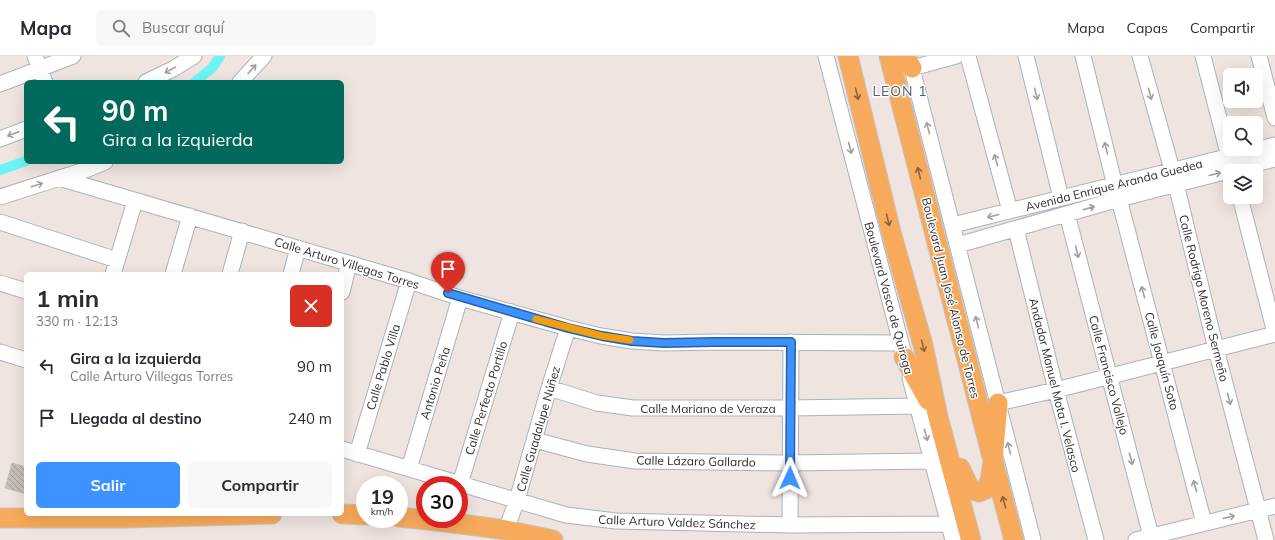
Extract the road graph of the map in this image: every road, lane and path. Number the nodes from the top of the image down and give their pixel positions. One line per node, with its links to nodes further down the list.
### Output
1 (73, 56): 15 (street)
2 (194, 56): 16 (street, one-way to 16)
3 (264, 56): 17 (street, one-way to 3)
4 (826, 56): 60 (street, Boulevard Vasco de Quiroga, one-way to 60)
5 (848, 56): 70 (main road, one-way to 70)
6 (889, 56): 75 (main road, Boulevard Juan José Alonso de Torres, one-way to 6)
7 (956, 56): 14 (street)
8 (968, 56): 36 (street, one-way to 8)
9 (1026, 56): 33 (street, one-way to 33)
10 (1083, 56): 31 (street, Calle Joaquín Soto, one-way to 10)
11 (1140, 56): 30 (street, Calle Rodrigo Moreno Sermeño, one-way to 30)
12 (1203, 56): 25 (street)
13 (1259, 56): 19 (street)
14 (909, 60): 40 (street, one-way to 14)
15 (40, 69): 18 (street)
16 (150, 80)
17 (242, 80)
18 (0, 84)
19 (1275, 118)
20 (24, 130): 21 (street, one-way to 21)
21 (0, 139)
22 (1275, 145): 26 (street, Avenida Enrique Aranda Guedea)
23 (1275, 159): 27 (street, Avenida Enrique Aranda Guedea)
24 (101, 164): 29 (street)
25 (1231, 164)
26 (1236, 164)
27 (1244, 164)
28 (1223, 168): 30 (street, Avenida Enrique Aranda Guedea)
29 (59, 178): 32 (street, one-way to 29); 34 (street, Calle Arturo Villegas Torres)
30 (1174, 178): 31 (street, Avenida Enrique Aranda Guedea); 59 (street, Calle Rodrigo Moreno Sermeño)
31 (1117, 192): 33 (street, Avenida Enrique Aranda Guedea); 37 (street, Avenida Enrique Aranda Guedea, one-way to 31); 63 (street, Calle Joaquín Soto, one-way to 31)
32 (0, 197)
33 (1062, 198): 36 (street, Avenida Enrique Aranda Guedea)
34 (135, 201): 38 (street, Calle Arturo Villegas Torres); 46 (street)
35 (1242, 204): 57 (street)
36 (1010, 211): 40 (street, Avenida Enrique Aranda Guedea, one-way to 40)
37 (1068, 214): 41 (street, Avenida Enrique Aranda Guedea); 64 (street, Calle Francisco Vallejo, one-way to 64)
38 (190, 216): 42 (street, Calle Arturo Villegas Torres); 47 (street)
39 (0, 222): 46 (street)
40 (953, 225): 43 (street)
41 (1016, 229): 43 (street, Avenida Enrique Aranda Guedea); 66 (street, Andador Manuel Mota I. Velasco)
42 (242, 231): 44 (street, Calle Arturo Villegas Torres); 48 (street)
43 (958, 245): 67 (street, one-way to 43)
44 (298, 248): 45 (street, Calle Arturo Villegas Torres); 49 (street)
45 (349, 263): 50 (street, Calle Arturo Villegas Torres); 52 (street)
46 (115, 267)
47 (174, 272)
48 (231, 272)
49 (292, 272)
50 (409, 281): 54 (street, Calle Arturo Villegas Torres); 73 (street, Calle Pablo Villa)
51 (0, 283): 53 (street)
52 (344, 284)
53 (24, 290)
54 (460, 298): 55 (street, Calle Arturo Villegas Torres); 77 (street, Antonio Peña)
55 (512, 312): 56 (street, Calle Arturo Villegas Torres); 79 (street, Calle Perfecto Portillo)
56 (568, 328): 58 (street, Calle Arturo Villegas Torres); 65 (street, Calle Guadalupe Núñez)
57 (1275, 334): 59 (street)
58 (791, 342): 60 (street, Calle Arturo Villegas Torres); 69 (street)
59 (1216, 349): 63 (street); 83 (street, Calle Rodrigo Moreno Sermeño, one-way to 83)
60 (903, 350): 68 (street, Boulevard Vasco de Quiroga); 70 (main road)
61 (0, 352): 62 (street)
62 (24, 359)
63 (1162, 363): 64 (street); 90 (street, Calle Joaquín Soto, one-way to 63)
64 (1109, 377): 66 (street); 95 (street, Calle Francisco Vallejo, one-way to 95)
65 (549, 388): 69 (street, Calle Mariano de Veraza); 71 (street, Calle Guadalupe Núñez)
66 (1056, 390): 67 (street); 101 (street, Andador Manuel Mota I. Velasco)
67 (998, 403): 75 (main road); 100 (street, one-way to 67)
68 (918, 406): 69 (street, Calle Mariano de Veraza); 74 (street, Boulevard Vasco de Quiroga, one-way to 74)
69 (790, 408): 76 (street)
70 (938, 417): 75 (main road); 98 (main road)
71 (535, 440): 76 (street, Calle Lázaro Gallardo); 81 (street, Calle Guadalupe Núñez)
72 (344, 450): 73 (street, Calle Arturo Valdez Sánchez)
73 (357, 454): 77 (street, Calle Arturo Valdez Sánchez)
74 (932, 461): 76 (street, Calle Lázaro Gallardo); 91 (street, Boulevard Vasco de Quiroga)
75 (993, 461): 99 (main road, Boulevard Juan José Alonso de Torres, one-way to 75)
76 (790, 463): 92 (street)
77 (409, 469): 78 (street, Calle Arturo Valdez Sánchez)
78 (433, 476)
79 (462, 476)
80 (468, 486): 81 (street, Calle Arturo Valdez Sánchez)
81 (517, 500): 92 (street, Calle Arturo Valdez Sánchez); 93 (street, Calle Guadalupe Núñez)
82 (1275, 506): 83 (street)
83 (1258, 510): 90 (street, one-way to 83); 103 (street, Calle Rodrigo Moreno Sermeño)
84 (344, 514): 85 (main road)
85 (356, 515)
86 (43, 516): 87 (main road); 88 (main road)
87 (198, 516)
88 (0, 518)
89 (408, 518): 93 (main road)
90 (1204, 523): 94 (street)
91 (949, 524): 92 (street, Calle Arturo Valdez Sánchez); 97 (street, Boulevard Vasco de Quiroga)
92 (790, 525)
93 (506, 530): 96 (main road)
94 (1187, 534): 95 (street)
95 (1151, 536): 102 (street)
96 (554, 540)
97 (953, 540)
98 (971, 540)
99 (1014, 540)
100 (1033, 540)
101 (1096, 540)
102 (1136, 540)
103 (1266, 540)

